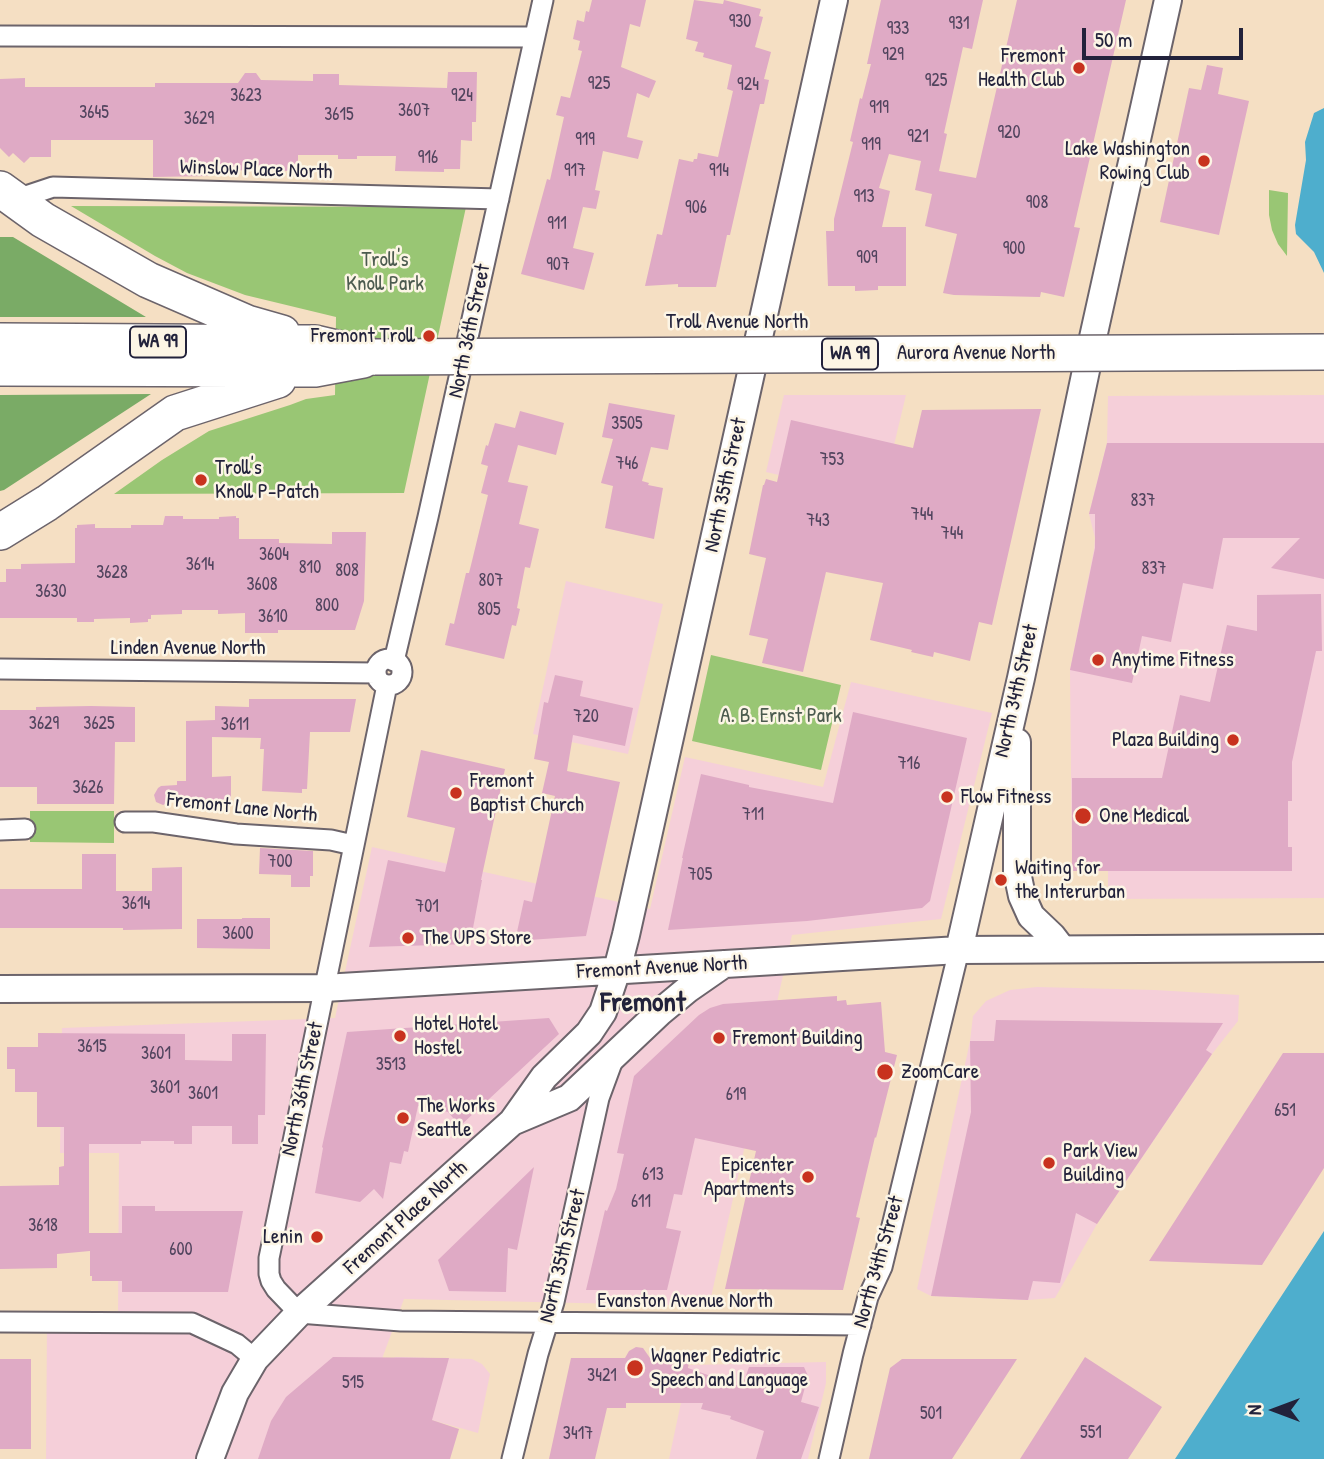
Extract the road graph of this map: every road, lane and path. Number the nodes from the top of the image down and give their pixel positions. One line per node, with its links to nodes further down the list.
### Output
1 (543, 0): 5 (street, North 36th Street)
2 (834, 0): 10 (main road, North 35th Street)
3 (1168, 0): 9 (main road, North 34th Street)
4 (0, 36): 5 (street)
5 (534, 37): 6 (street, North 36th Street)
6 (499, 199): 7 (street, Winslow Place North); 11 (street, North 36th Street)
7 (5, 200): 13 (highway)
8 (0, 341): 13 (highway, Aurora Avenue North / WA 99)
9 (1092, 342): 10 (street, Troll Avenue North); 17 (main road, North 34th Street)
10 (757, 345): 11 (street, Troll Avenue North); 27 (main road, North 35th Street)
11 (466, 346): 18 (street, North 36th Street)
12 (1324, 352): 13 (highway, Aurora Avenue North / WA 99, bridge)
13 (315, 356): 14 (highway, Aurora Avenue North / WA 99); 15 (highway)
14 (0, 368)
15 (0, 532)
16 (0, 669): 18 (street, Linden Avenue North)
17 (1021, 678): 23 (main road); 25 (main road, North 34th Street)
18 (381, 679): 22 (street, North 36th Street)
19 (125, 822): 22 (street, Fremont Lane North)
20 (0, 830): 21 (street)
21 (25, 830)
22 (353, 845): 28 (street, North 36th Street)
23 (1052, 943): 24 (main road, Fremont Avenue North); 25 (main road, Fremont Avenue North)
24 (1324, 948)
25 (959, 950): 26 (main road, Fremont Avenue North); 35 (street, North 34th Street)
26 (724, 964): 27 (main road, Fremont Avenue North); 30 (main road, Fremont Place North)
27 (617, 971): 28 (main road, Fremont Avenue North); 31 (main road, Fremont Place North)
28 (324, 988): 29 (main road, Fremont Avenue North); 32 (street, North 36th Street)
29 (0, 989)
30 (616, 1054): 31 (main road, Fremont Place North); 34 (street, North 35th Street)
31 (512, 1122): 32 (main road, Fremont Place North)
32 (299, 1314): 34 (street, Evanston Avenue North); 36 (main road)
33 (0, 1322): 36 (street)
34 (547, 1323): 35 (street, Evanston Avenue North); 38 (street, North 35th Street)
35 (861, 1325): 39 (street, North 34th Street)
36 (255, 1359): 37 (main road)
37 (209, 1459)
38 (512, 1459)
39 (829, 1459)

